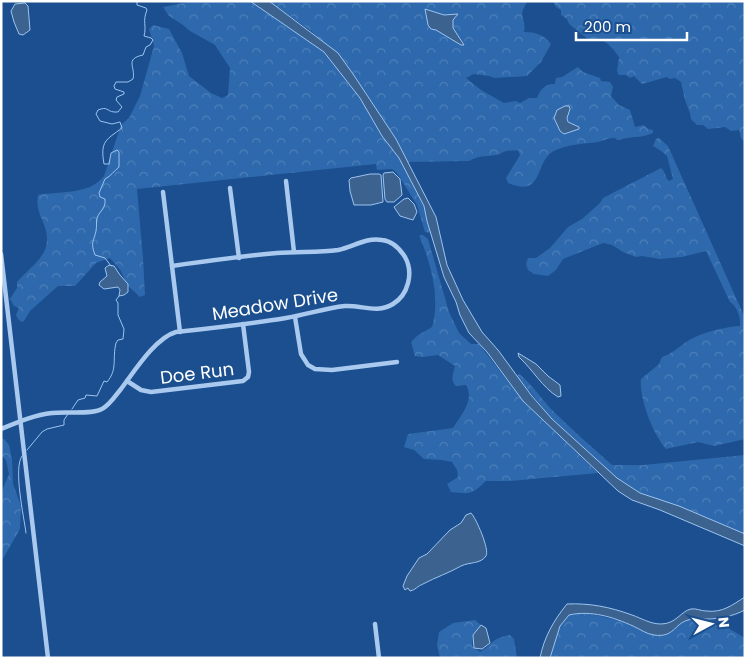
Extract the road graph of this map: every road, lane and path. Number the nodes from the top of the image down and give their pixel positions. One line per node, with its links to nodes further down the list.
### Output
1 (286, 181): 4 (street)
2 (230, 188): 6 (street)
3 (162, 192): 7 (street)
4 (294, 252): 6 (street, Meadow Drive); 8 (street, Meadow Drive)
5 (1, 254): 13 (street)
6 (238, 258): 7 (street, Meadow Drive)
7 (172, 266): 10 (street)
8 (295, 317): 9 (street, Meadow Drive); 11 (street)
9 (243, 324): 10 (street, Meadow Drive); 12 (street, Doe Run)
10 (180, 332): 12 (street, Meadow Drive)
11 (397, 362)
12 (127, 381): 13 (street, Meadow Drive)
13 (21, 421): 14 (street, Meadow Drive); 16 (street)
14 (1, 430)
15 (376, 624): 17 (street)
16 (48, 658)
17 (379, 658)

